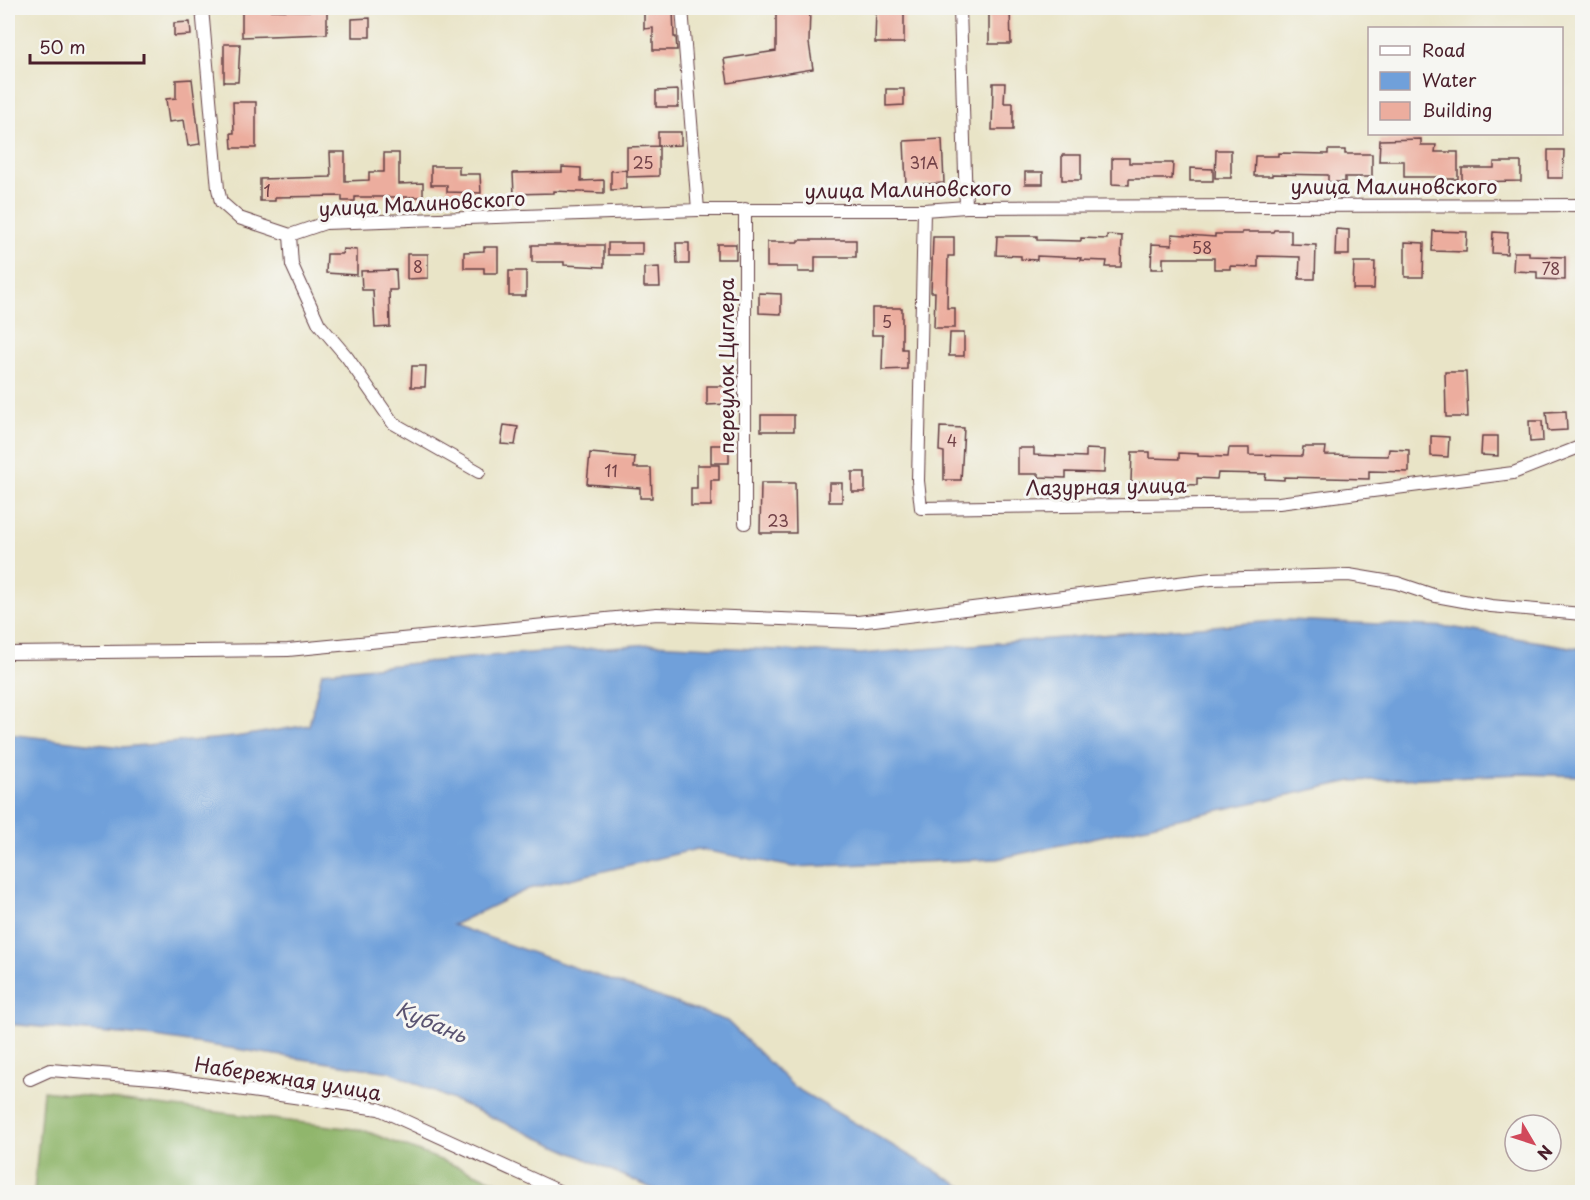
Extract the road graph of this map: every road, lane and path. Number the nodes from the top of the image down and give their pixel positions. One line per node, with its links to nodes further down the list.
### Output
1 (202, 8): 9 (street)
2 (682, 8): 7 (street)
3 (960, 8): 5 (street)
4 (1582, 206): 5 (street, улица Малиновского)
5 (966, 207): 8 (street, улица Малиновского)
6 (745, 209): 7 (street, улица Малиновского); 8 (street, улица Малиновского); 12 (street, переулок Циглера)
7 (698, 210): 9 (street, улица Малиновского)
8 (924, 210): 10 (street, Лазурная улица)
9 (290, 235): 11 (street)
10 (1582, 446)
11 (479, 472)
12 (745, 523)
13 (1582, 615): 14 (street)
14 (8, 653)
15 (30, 1079): 16 (street, Набережная улица)
16 (561, 1192)

